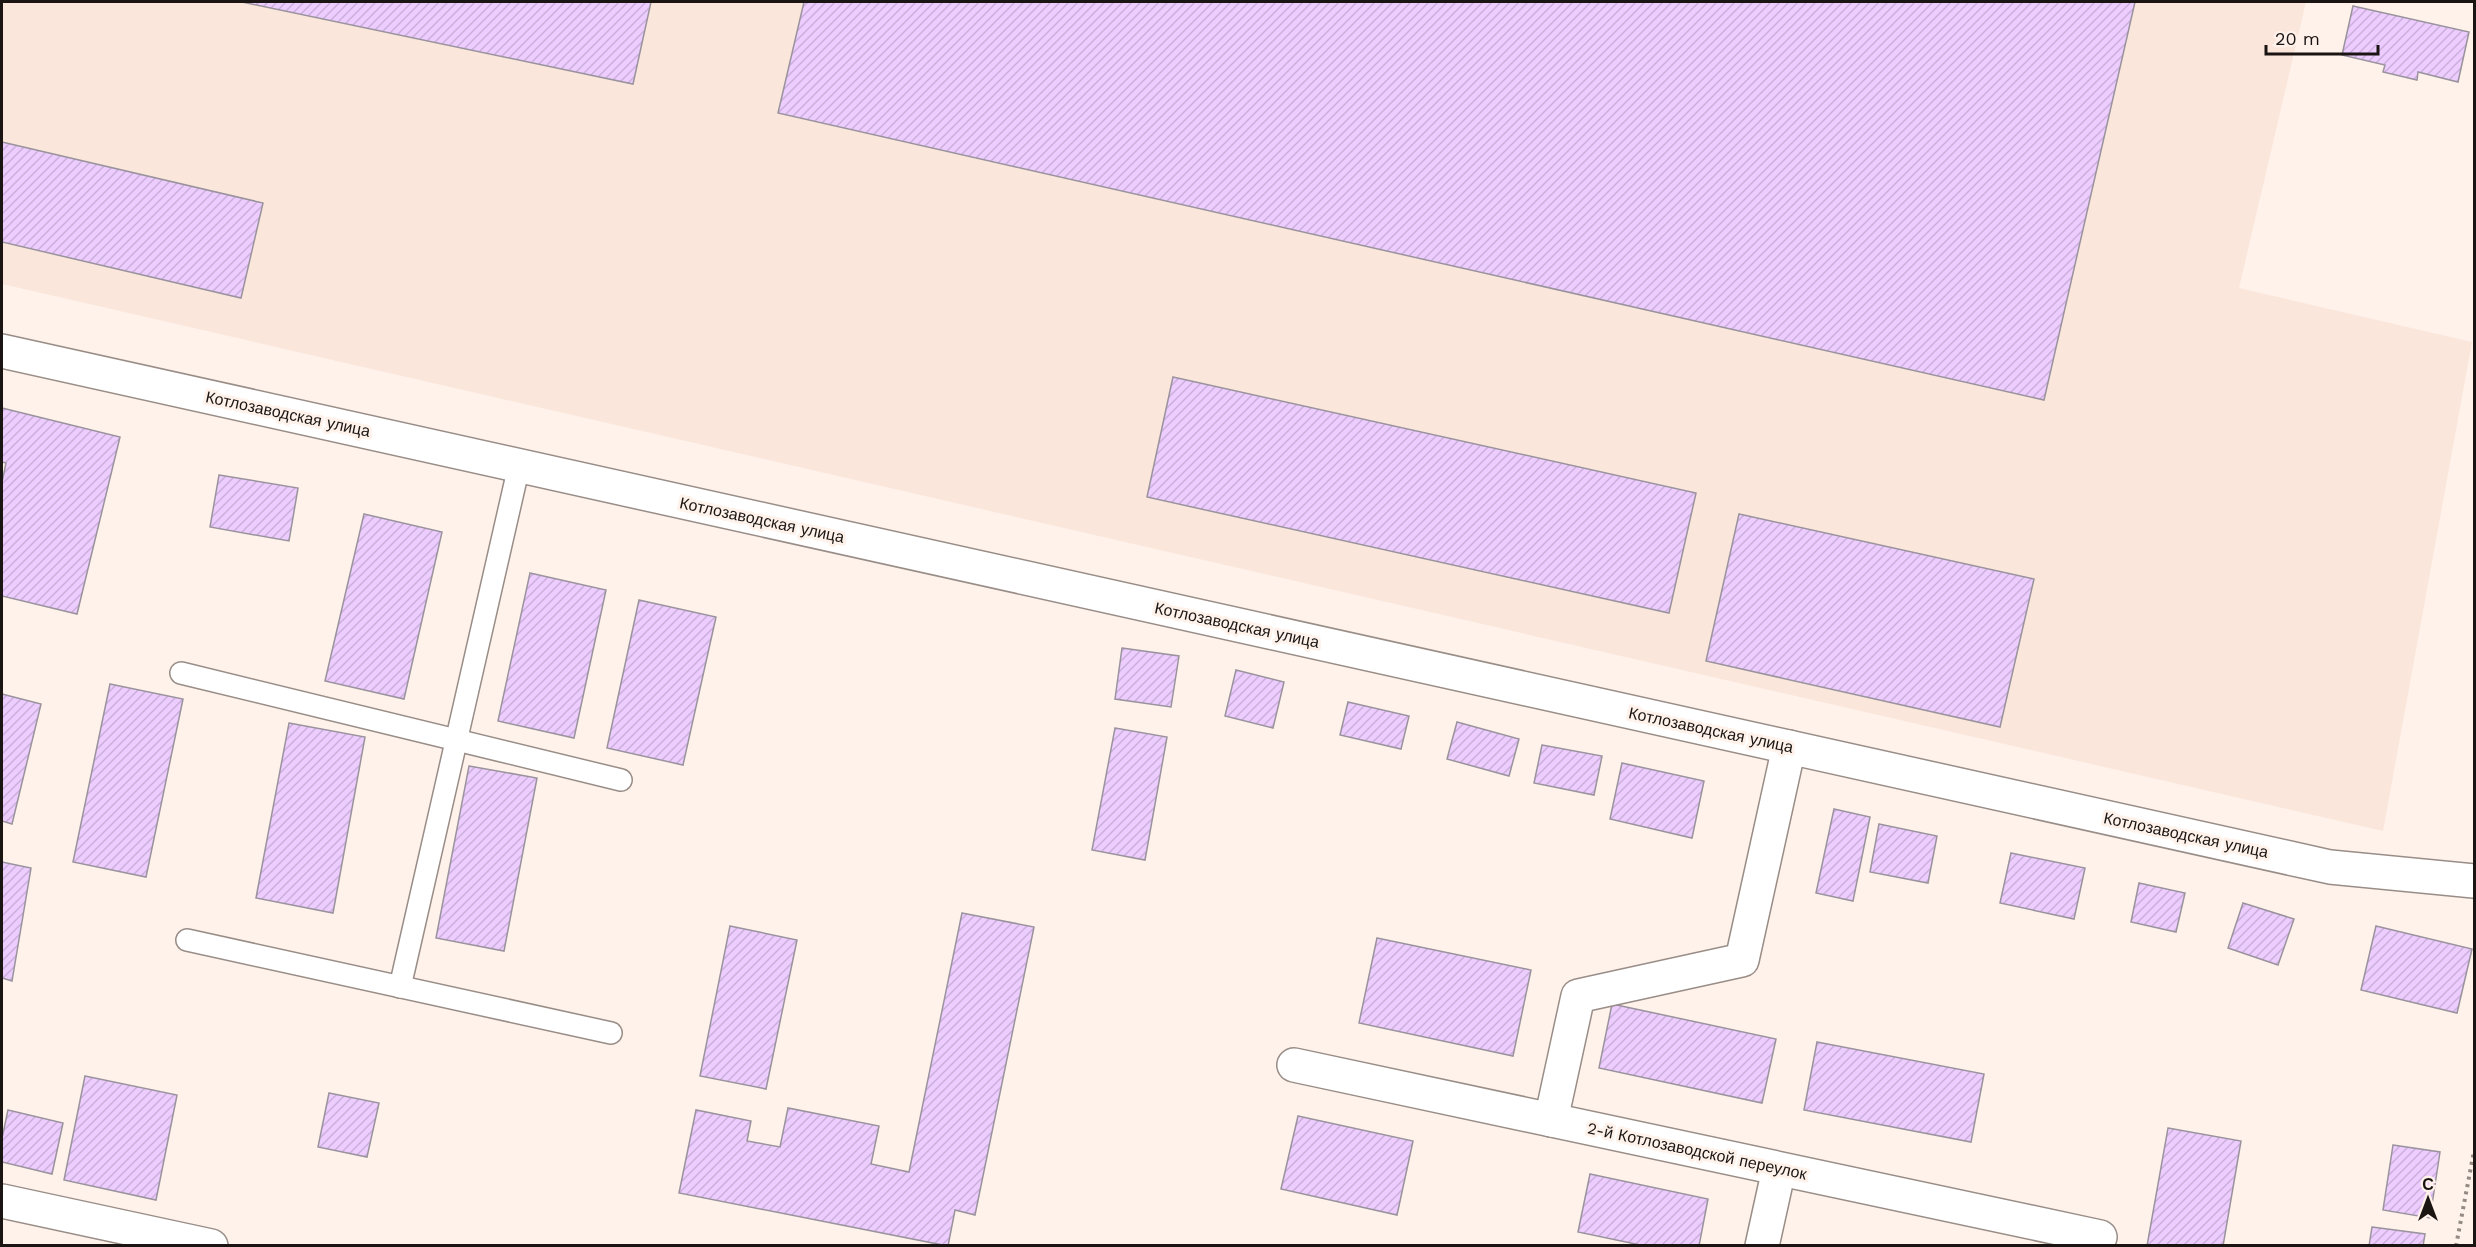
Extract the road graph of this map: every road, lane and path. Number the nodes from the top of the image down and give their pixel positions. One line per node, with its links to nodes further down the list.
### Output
1 (2, 351): 2 (street, Котлозаводская улица)
2 (519, 466): 4 (lane); 5 (street, Котлозаводская улица)
3 (181, 673): 4 (lane)
4 (457, 740): 6 (lane); 9 (lane)
5 (1789, 747): 7 (street, Котлозаводская улица); 12 (street)
6 (621, 780)
7 (2475, 881)
8 (187, 940): 9 (lane)
9 (400, 987): 10 (lane)
10 (611, 1033)
11 (1294, 1065): 12 (street, 2-й Котлозаводской переулок)
12 (1551, 1120): 14 (street, 2-й Котлозаводской переулок)
13 (2475, 1151): 19 (path)
14 (1779, 1169): 16 (street, 2-й Котлозаводской переулок); 18 (street)
15 (2, 1201): 17 (street)
16 (2100, 1237)
17 (211, 1245)
18 (1762, 1245)
19 (2456, 1245)

